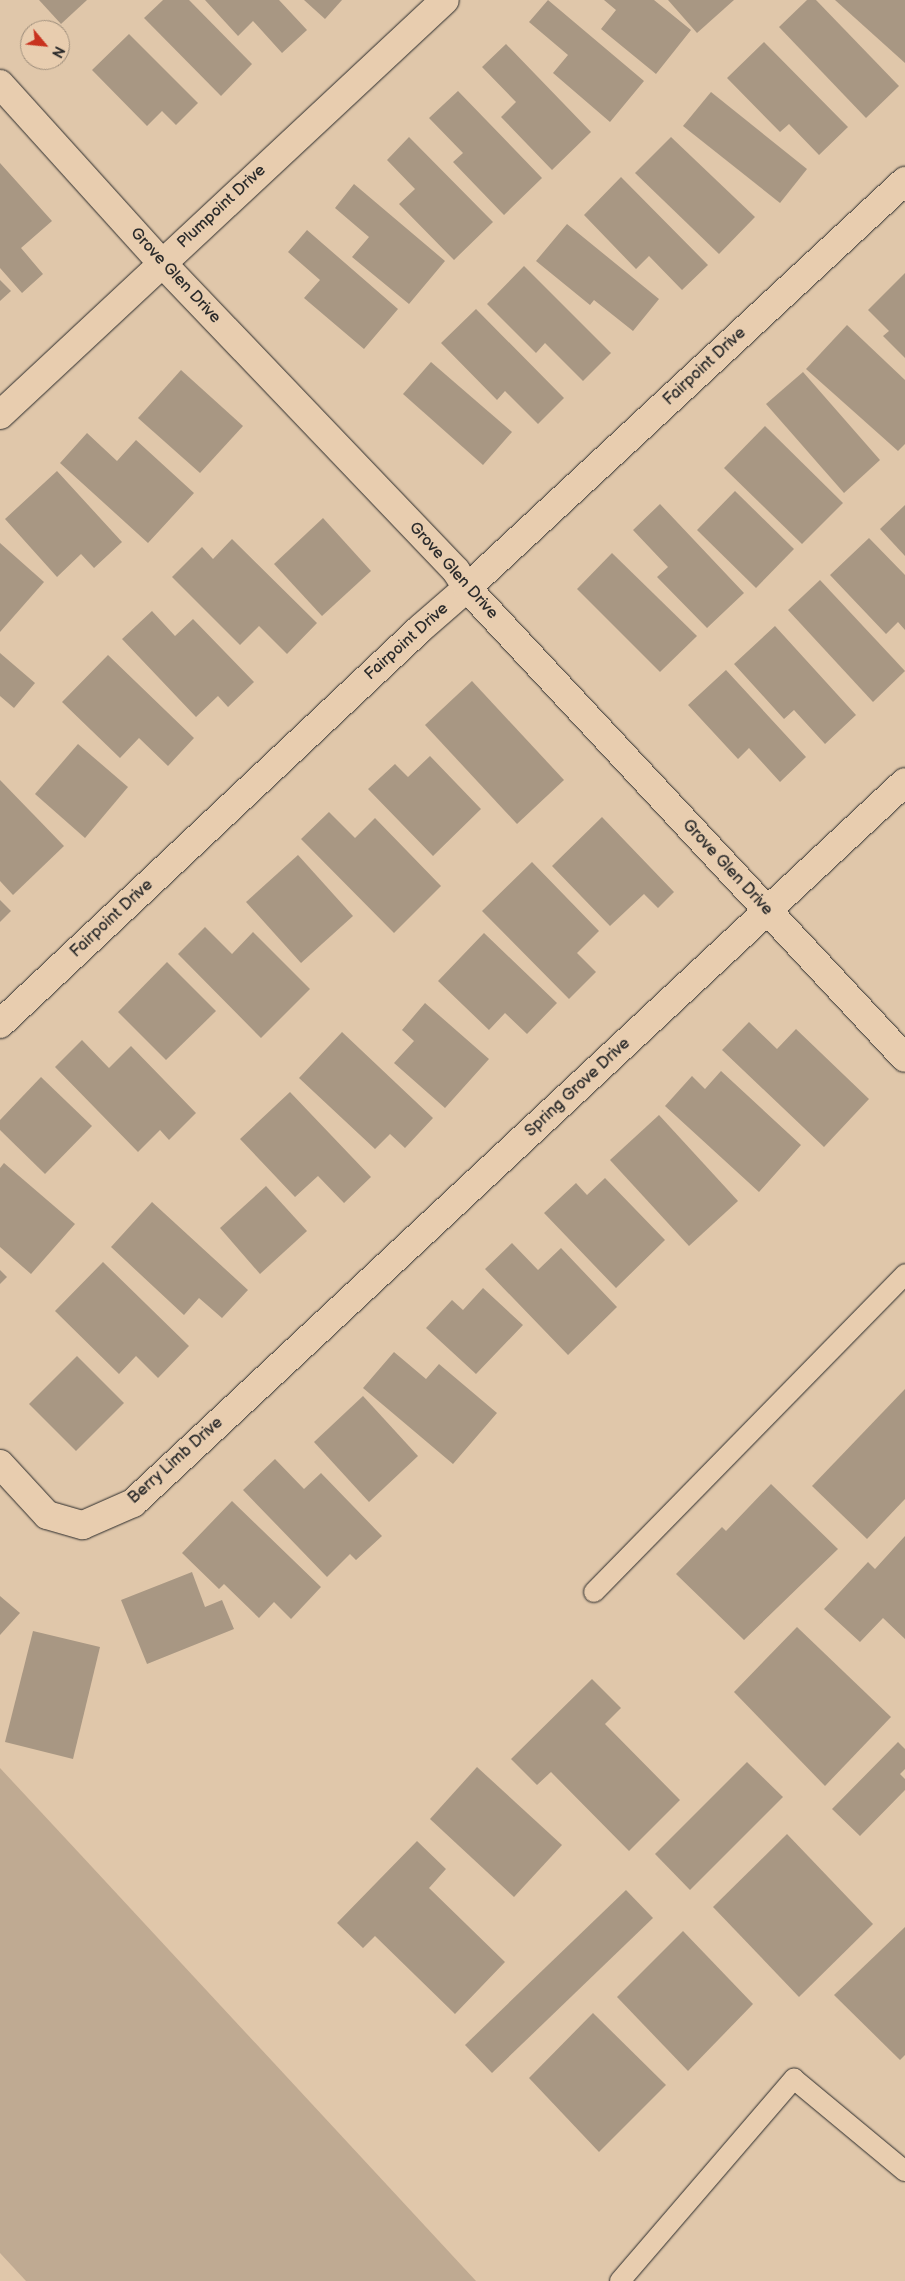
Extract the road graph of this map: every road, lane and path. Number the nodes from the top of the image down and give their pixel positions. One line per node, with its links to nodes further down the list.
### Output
1 (445, 0): 4 (street, Plumpoint Drive)
2 (0, 84): 4 (street, Grove Glen Drive)
3 (905, 180): 6 (street, Fairpoint Drive)
4 (162, 263): 5 (street, Plumpoint Drive); 6 (street, Grove Glen Drive)
5 (0, 415)
6 (467, 588): 8 (street, Grove Glen Drive); 9 (street, Fairpoint Drive)
7 (905, 782): 8 (street, Spring Grove Drive)
8 (767, 911): 10 (street, Grove Glen Drive); 12 (street, Spring Grove Drive)
9 (0, 1024)
10 (905, 1058)
11 (905, 1274): 14 (lane)
12 (250, 1393): 13 (street, Berry Limb Drive)
13 (0, 1464)
14 (594, 1592)
15 (905, 2171): 16 (lane)
16 (620, 2281)

